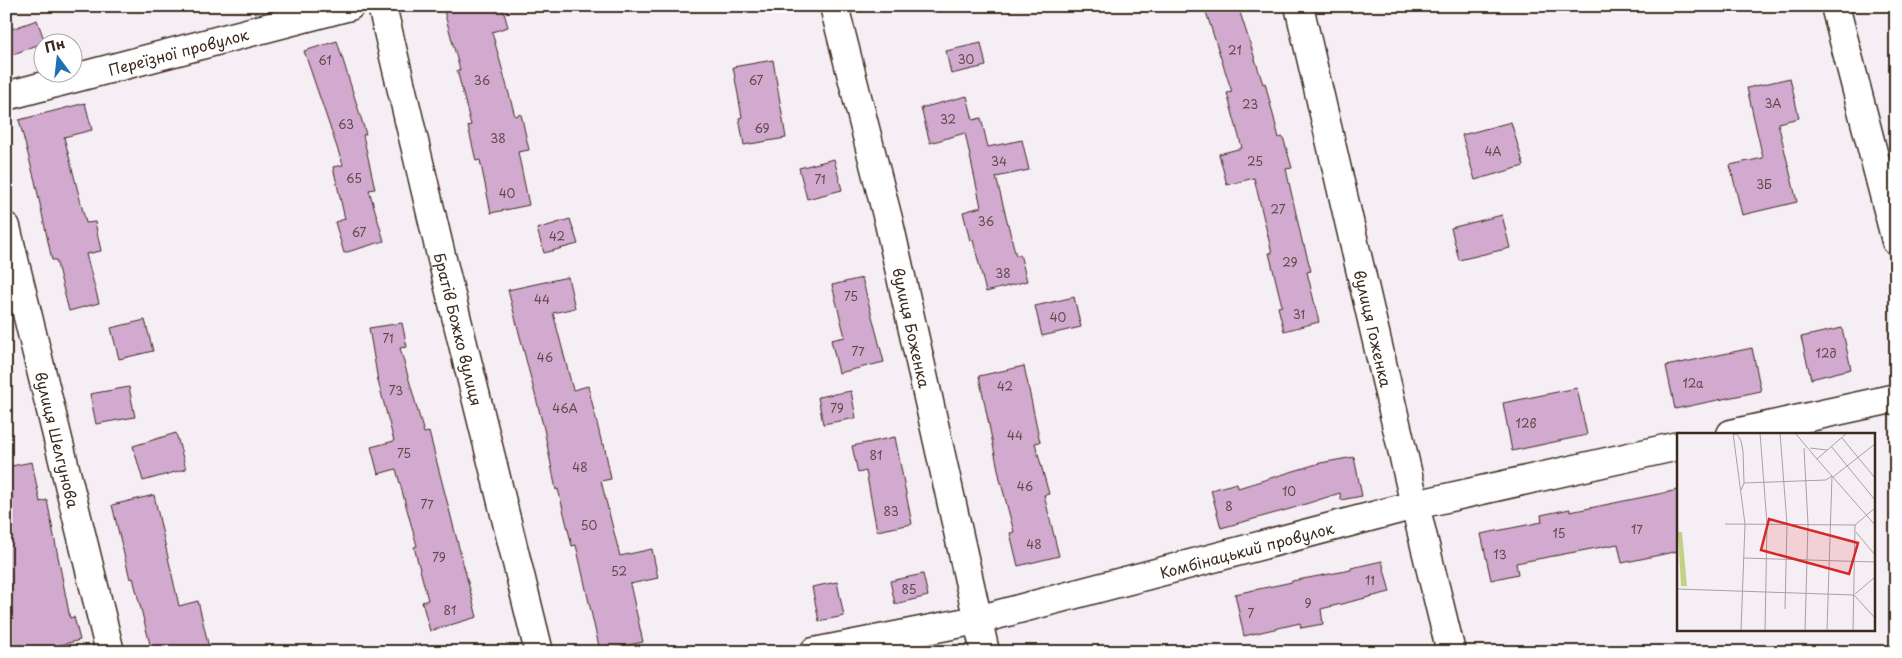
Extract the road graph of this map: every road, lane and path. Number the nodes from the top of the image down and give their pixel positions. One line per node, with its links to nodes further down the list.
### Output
1 (350, 6): 6 (street, Переїзної провулок)
2 (382, 6): 15 (street, Братів Божко вулиця)
3 (834, 6): 13 (street, вулиця Боженка)
4 (1299, 6): 12 (street, вулиця Гоженка)
5 (1835, 6): 8 (street)
6 (6, 96)
7 (6, 227): 14 (street, вулиця Шелгунова)
8 (1896, 241)
9 (1896, 398): 10 (street)
10 (1736, 433)
11 (1677, 446): 12 (street, Комбінацький провулок)
12 (1414, 505): 13 (street, Комбінацький провулок); 18 (street, вулиця Гоженка)
13 (977, 620): 16 (street, Комбінацький провулок); 17 (street, вулиця Боженка)
14 (110, 652)
15 (539, 652)
16 (814, 652)
17 (985, 652)
18 (1451, 652)

